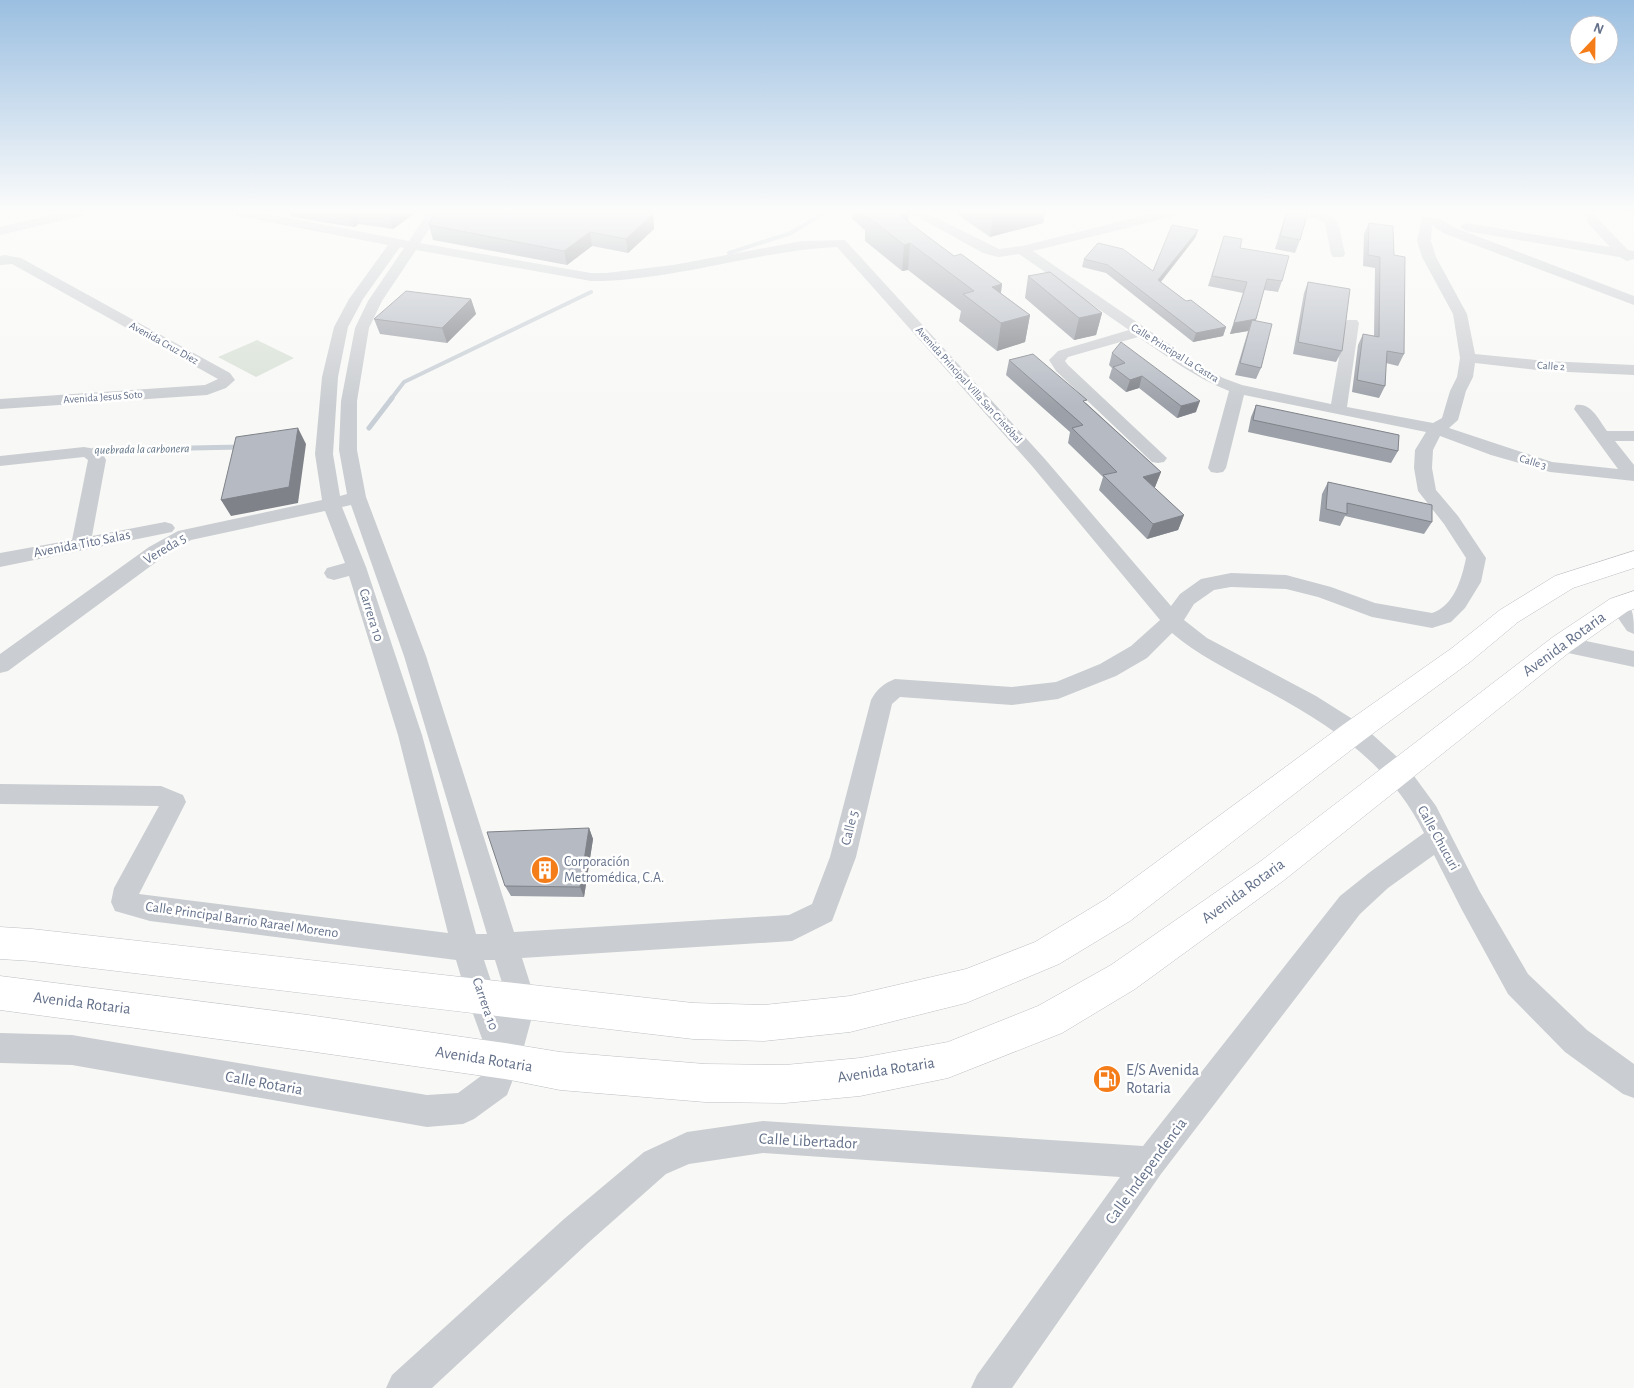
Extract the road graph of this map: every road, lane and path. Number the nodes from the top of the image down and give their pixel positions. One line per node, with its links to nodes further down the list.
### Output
1 (45, 277): 14 (street, Avenida Cruz Diez)
2 (374, 277): 26 (street, Carrera 10)
3 (387, 277): 25 (street, Carrera 10)
4 (871, 277): 34 (street, Avenida Principal Villa San Cristóbal)
5 (1060, 277): 10 (street, Calle Principal La Castra)
6 (1440, 277): 11 (street)
7 (1570, 277): 8 (street)
8 (1634, 301)
9 (1352, 323): 17 (street)
10 (1139, 332): 13 (street, Calle Principal La Castra); 21 (street)
11 (1468, 358): 12 (street, Calle 2); 18 (street, Calle 5)
12 (1634, 370)
13 (1238, 389): 17 (street, Calle Principal La Castra); 23 (street)
14 (207, 390): 15 (street, Avenida Jesus Soto)
15 (0, 404)
16 (1582, 409): 19 (street)
17 (1338, 410): 18 (street, Calle Principal La Castra)
18 (1436, 428): 24 (street, Calle 3); 34 (street, Calle 5)
19 (1602, 436): 20 (street); 24 (street)
20 (1634, 436)
21 (1158, 458)
22 (0, 461): 28 (street)
23 (1217, 468)
24 (1633, 476)
25 (357, 497): 26 (street, Vereda 5); 44 (street, Carrera 10)
26 (332, 504): 31 (street, Carrera 10); 38 (street, Vereda 5)
27 (165, 528): 28 (street, Avenida Tito Salas)
28 (80, 544): 30 (street, Avenida Tito Salas)
29 (1634, 559): 39 (main road)
30 (0, 560)
31 (356, 567): 32 (street); 45 (street, Carrera 10)
32 (334, 573)
33 (1627, 602): 35 (street); 36 (main road, Avenida Rotaria)
34 (1172, 621): 39 (street, Calle Chucuri); 44 (street, Calle 5)
35 (1634, 626)
36 (1562, 644): 37 (street); 40 (main road, Avenida Rotaria)
37 (1634, 659)
38 (0, 664)
39 (1354, 732): 40 (street, Calle Chucuri); 48 (main road)
40 (1397, 772): 42 (street, Calle Chucuri); 50 (main road, Avenida Rotaria)
41 (0, 794): 45 (street, Calle Principal Barrio Rarael Moreno)
42 (1439, 837): 51 (street, Calle Chucuri); 52 (street, Calle Independencia)
43 (0, 943): 47 (main road)
44 (506, 947): 45 (street, Calle 5); 48 (street, Carrera 10)
45 (466, 948): 47 (street, Carrera 10)
46 (2, 997): 50 (main road, Avenida Rotaria)
47 (481, 997): 48 (main road); 50 (street, Carrera 10)
48 (522, 1002): 50 (street, Carrera 10)
49 (0, 1048): 50 (street, Calle Rotaria)
50 (505, 1061)
51 (1634, 1083)
52 (1150, 1164): 53 (street, Calle Libertador); 54 (street, Calle Independencia)
53 (405, 1388)
54 (990, 1388)

